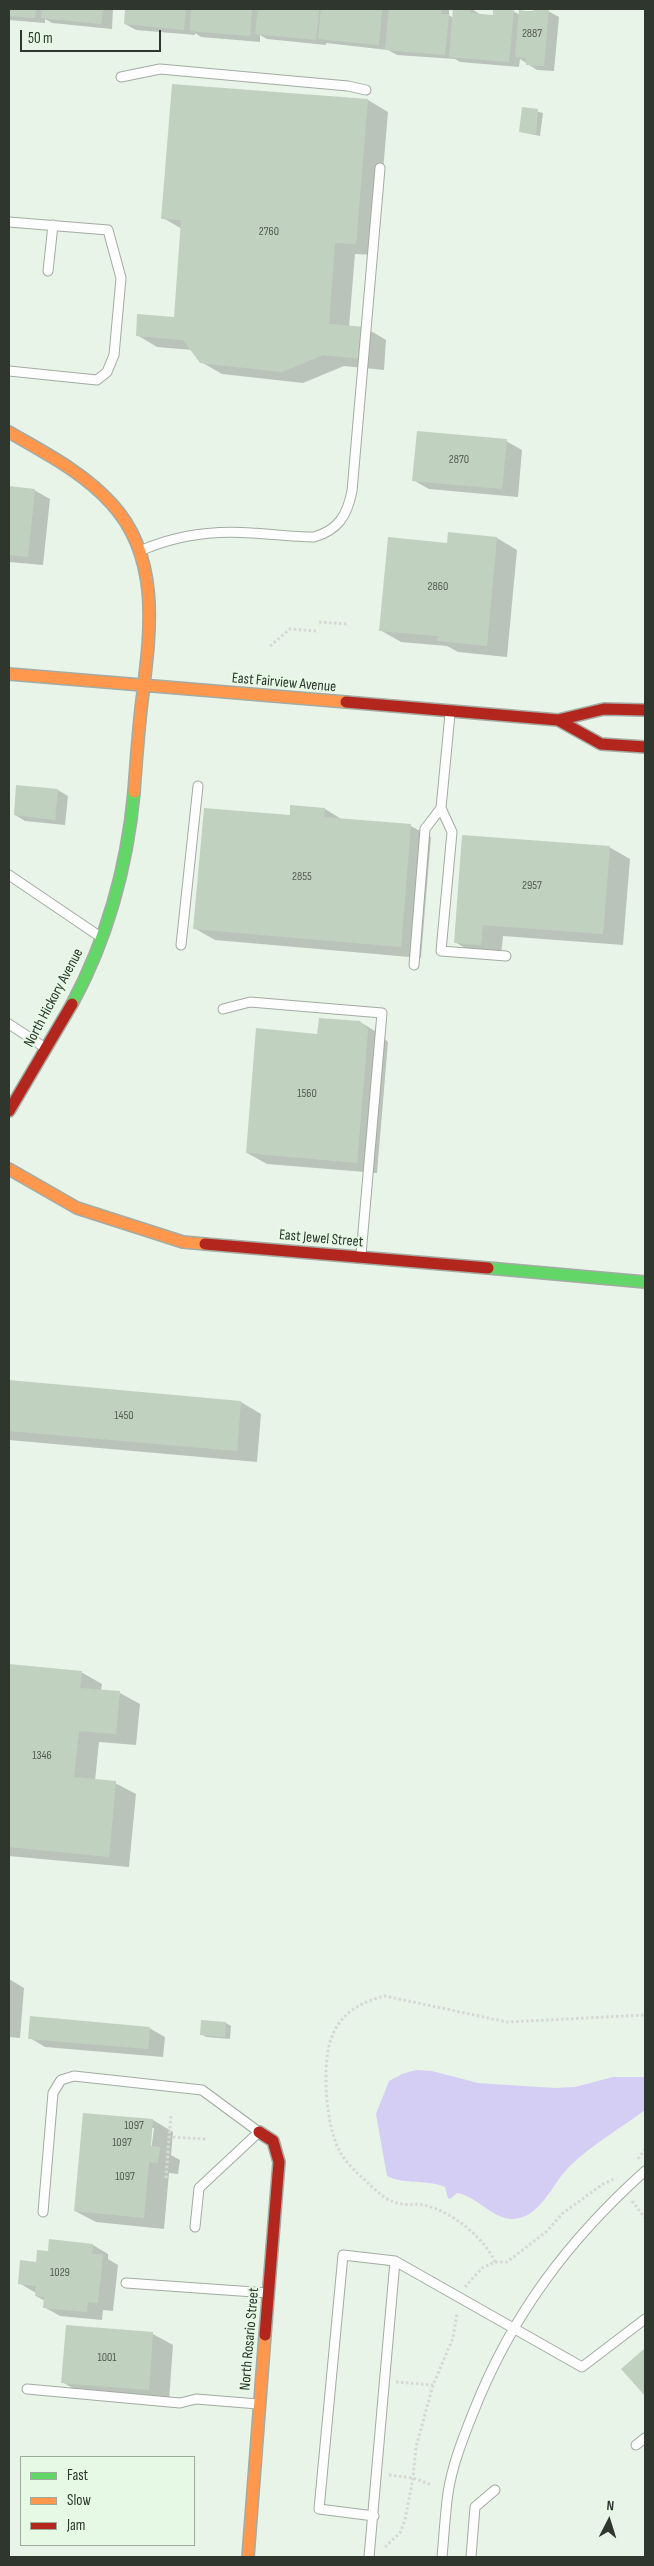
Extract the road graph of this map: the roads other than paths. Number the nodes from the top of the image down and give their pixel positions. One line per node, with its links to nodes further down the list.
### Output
1 (122, 77): 2 (lane)
2 (366, 90)
3 (380, 168): 9 (lane)
4 (9, 222): 5 (lane)
5 (53, 225): 6 (lane); 7 (lane)
6 (48, 271)
7 (9, 371)
8 (9, 432): 9 (street, North Hickory Avenue)
9 (140, 551): 11 (street, North Hickory Avenue)
10 (9, 674): 11 (street, East Fairview Avenue)
11 (144, 686): 13 (street, East Fairview Avenue); 19 (street, North Hickory Avenue)
12 (645, 710): 14 (street, East Fairview Avenue)
13 (450, 712): 14 (street, East Fairview Avenue); 17 (lane)
14 (558, 720): 15 (street, East Fairview Avenue)
15 (645, 748)
16 (198, 786): 20 (lane)
17 (442, 808): 21 (lane); 22 (lane)
18 (9, 875): 19 (lane)
19 (102, 938): 25 (street, North Hickory Avenue)
20 (182, 945)
21 (506, 956)
22 (414, 965)
23 (223, 1009): 28 (lane)
24 (9, 1024): 25 (lane)
25 (45, 1048): 26 (street, North Hickory Avenue)
26 (9, 1111)
27 (9, 1169): 28 (street, East Jewel Street)
28 (360, 1257): 29 (street, East Jewel Street)
29 (645, 1282)
30 (259, 2132): 32 (lane); 33 (lane); 36 (street, North Rosario Street)
31 (645, 2170): 38 (lane)
32 (43, 2212)
33 (195, 2227)
34 (395, 2261): 38 (lane); 44 (lane); 44 (lane)
35 (126, 2283): 36 (lane)
36 (269, 2294): 40 (street, North Rosario Street)
37 (645, 2319): 38 (lane)
38 (513, 2329): 47 (lane)
39 (27, 2389): 40 (lane)
40 (260, 2404): 45 (street, North Rosario Street)
41 (645, 2438): 42 (lane)
42 (636, 2445)
43 (495, 2490): 48 (lane)
44 (374, 2516): 46 (lane)
45 (248, 2557)
46 (369, 2557)
47 (442, 2557)
48 (471, 2557)

